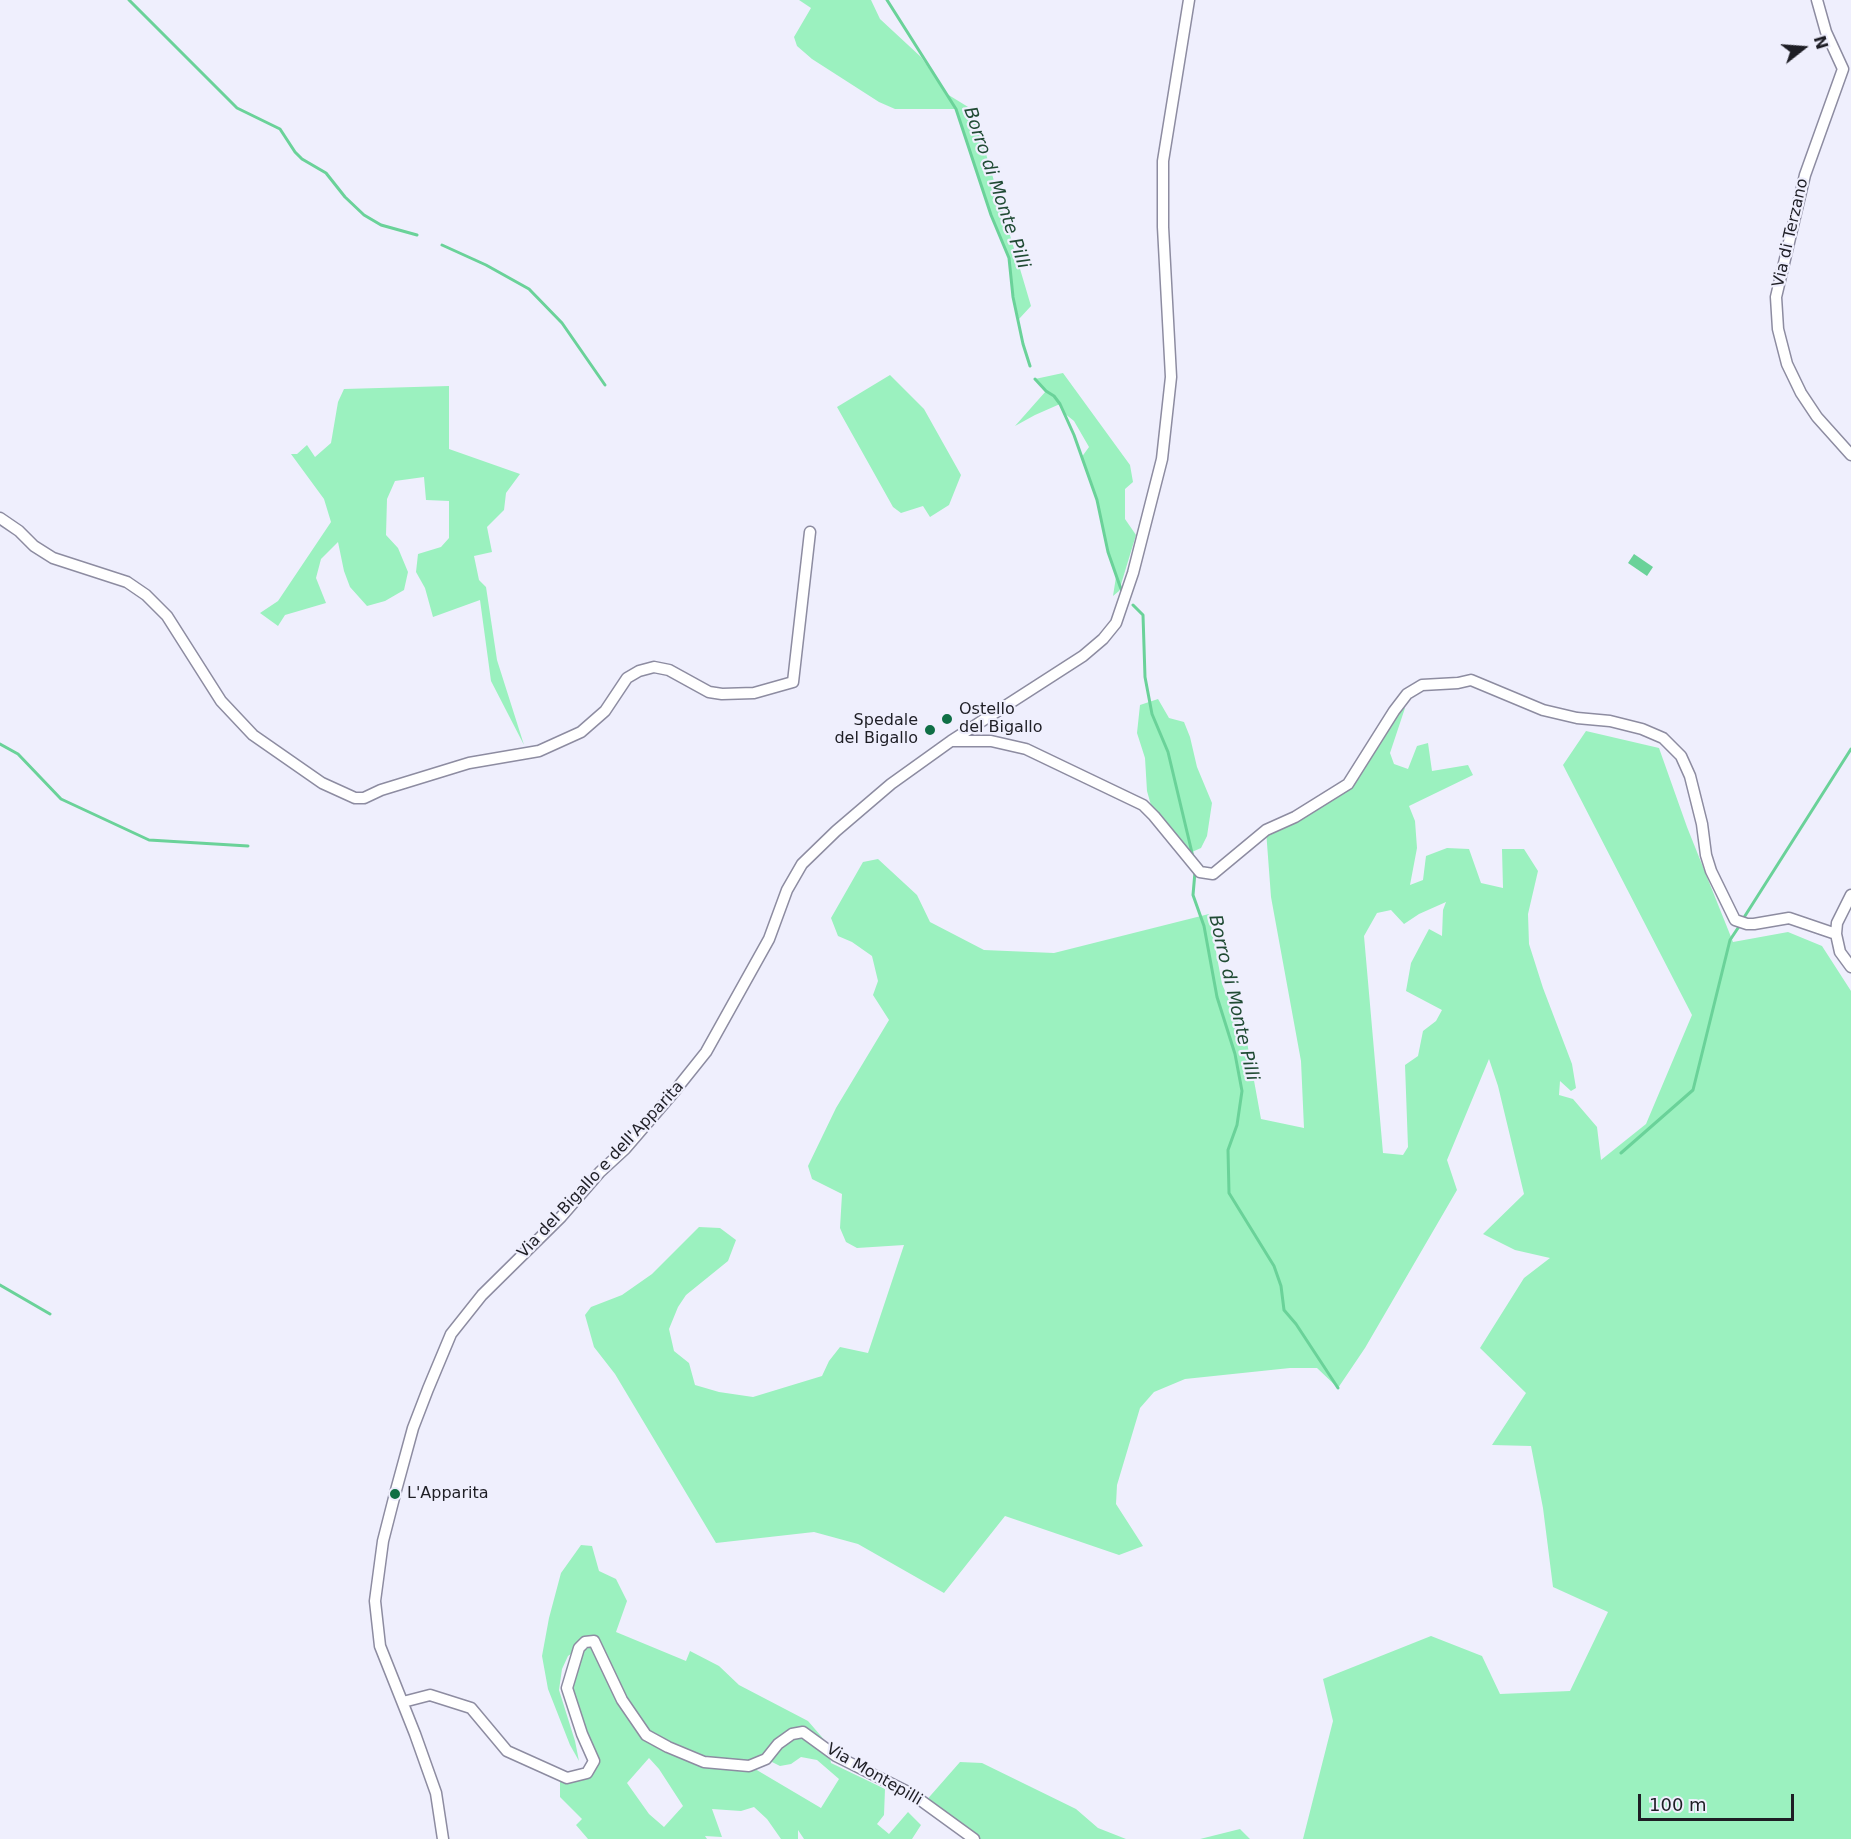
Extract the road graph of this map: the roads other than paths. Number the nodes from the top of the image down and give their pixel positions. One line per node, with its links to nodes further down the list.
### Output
1 (1189, 0): 6 (street, Via del Bigallo e dell'Apparita)
2 (1817, 0): 3 (street, Via di Terzano)
3 (1851, 455)
4 (0, 518): 5 (street)
5 (810, 532)
6 (951, 741): 8 (street); 10 (street, Via del Bigallo e dell'Apparita)
7 (1851, 895): 8 (street)
8 (1836, 934): 9 (street)
9 (1851, 967)
10 (403, 1702): 11 (street, Via del Bigallo e dell'Apparita); 12 (street, Via Montepilli)
11 (443, 1839)
12 (974, 1839)

